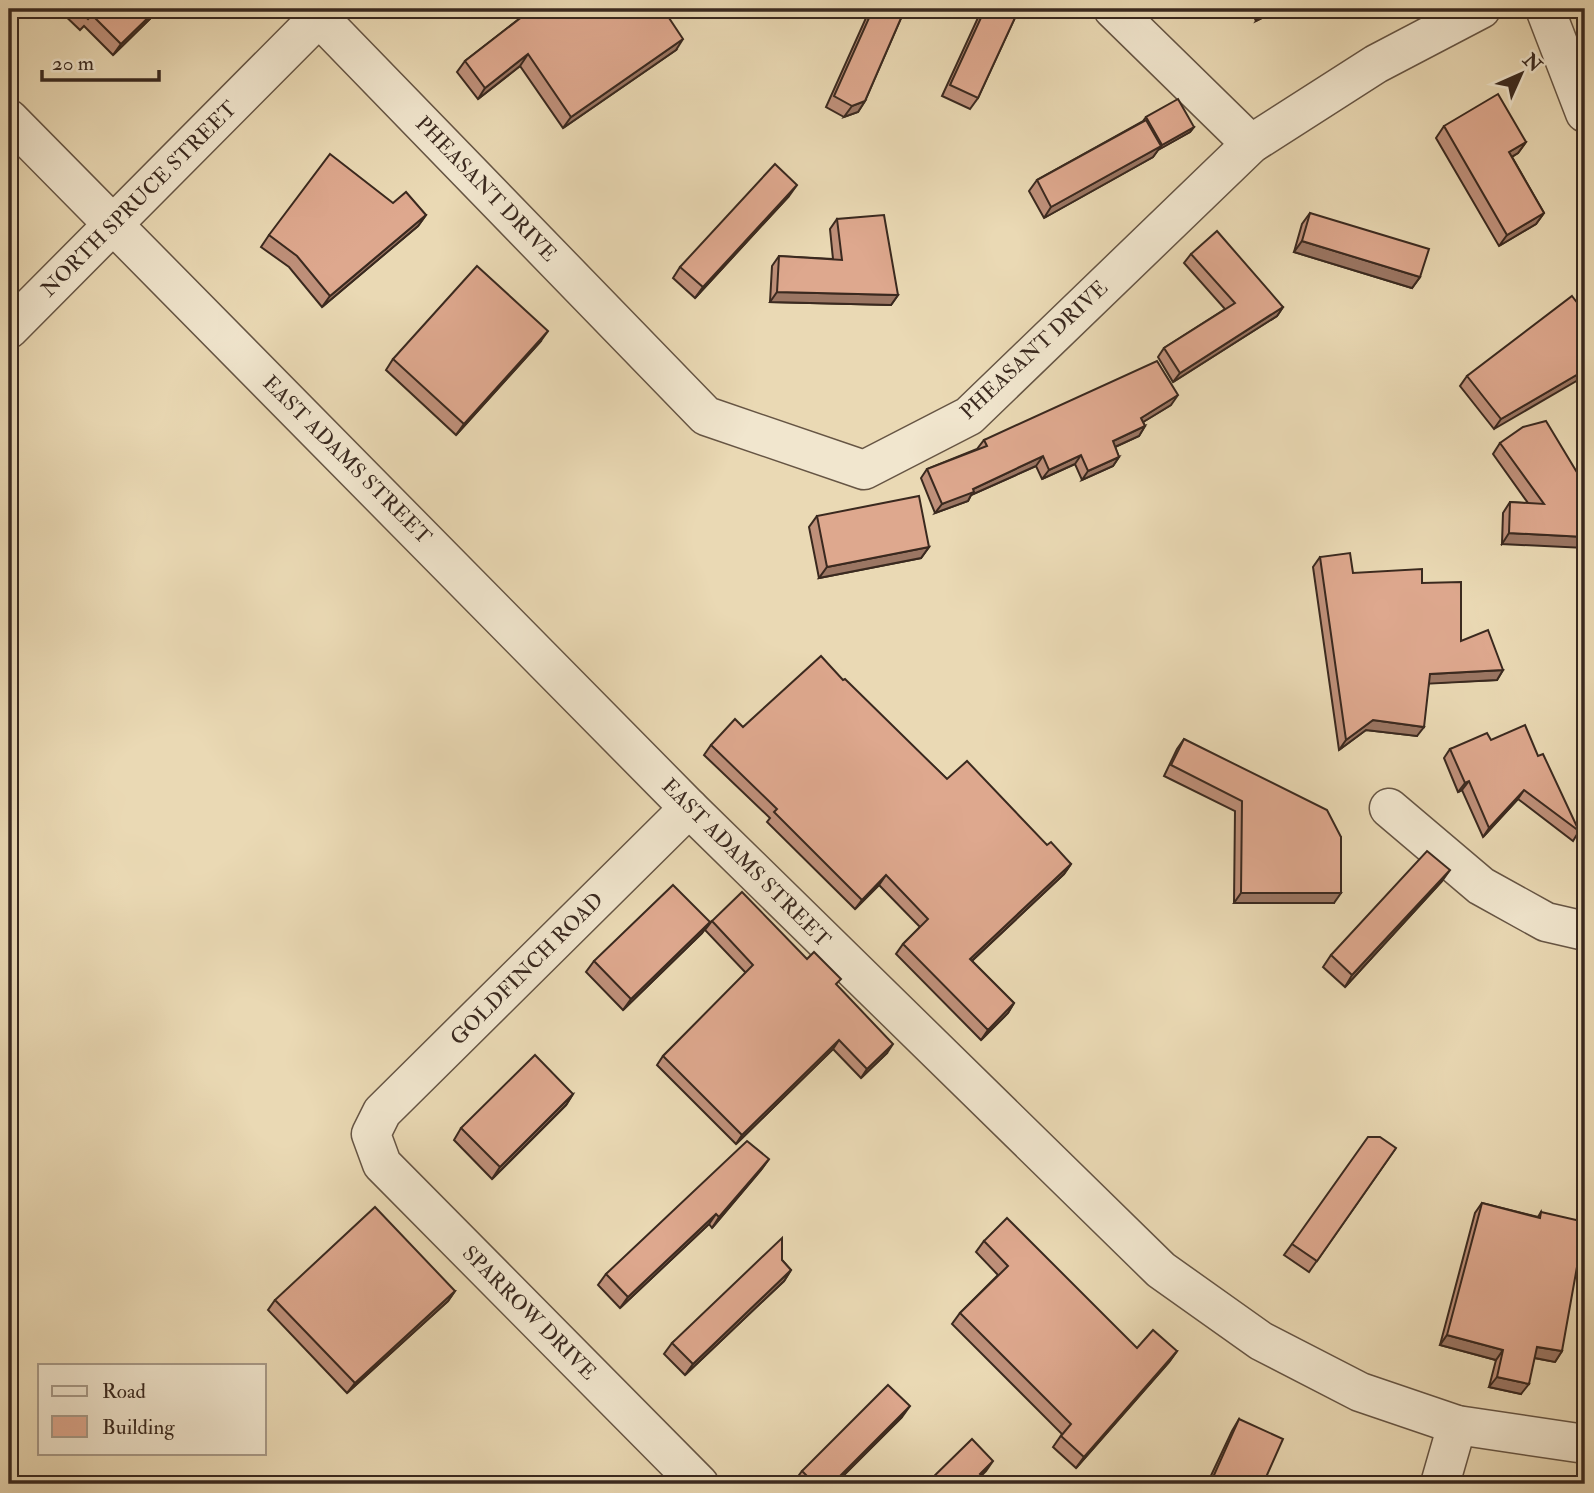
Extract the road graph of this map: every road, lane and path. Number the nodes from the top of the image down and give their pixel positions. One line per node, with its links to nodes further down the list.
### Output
1 (1113, 9): 7 (street)
2 (1481, 9): 7 (street, PHEASANT DRIVE)
3 (1545, 9): 5 (street)
4 (319, 11): 7 (street, PHEASANT DRIVE); 8 (street, NORTH SPRUCE STREET)
5 (1585, 113)
6 (9, 119): 8 (street, EAST ADAMS STREET)
7 (1251, 144)
8 (114, 225): 9 (street, NORTH SPRUCE STREET); 10 (street, EAST ADAMS STREET)
9 (9, 329)
10 (690, 808): 13 (street, GOLDFINCH ROAD); 14 (street, EAST ADAMS STREET)
11 (1389, 808): 12 (street)
12 (1585, 931)
13 (371, 1135): 16 (street, SPARROW DRIVE)
14 (1457, 1425): 15 (street, EAST ADAMS STREET); 17 (street)
15 (1585, 1444)
16 (699, 1484)
17 (1440, 1484)

